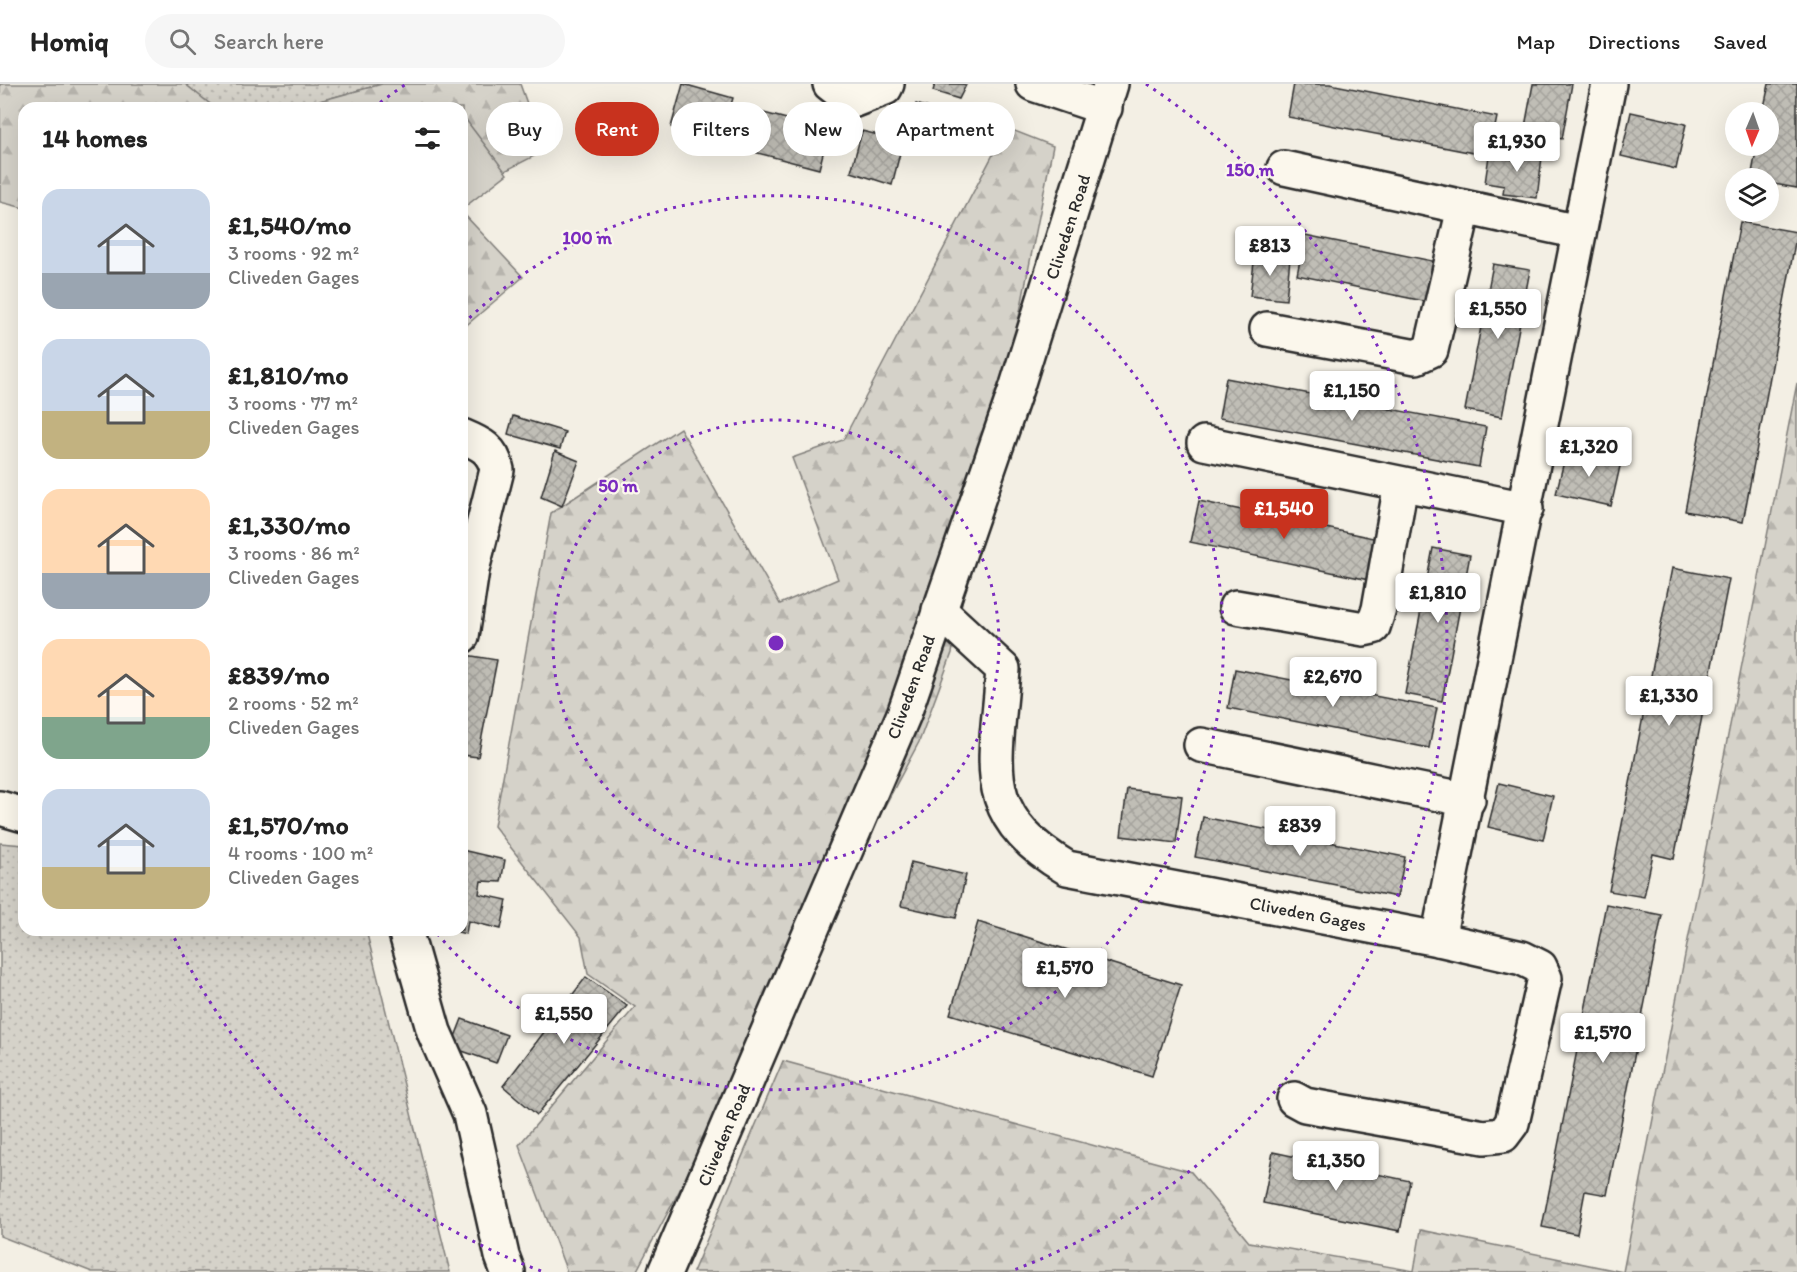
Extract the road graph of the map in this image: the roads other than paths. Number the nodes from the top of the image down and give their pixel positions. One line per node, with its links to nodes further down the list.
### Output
1 (830, 84): 2 (street)
2 (887, 84)
3 (1033, 84): 5 (street)
4 (1609, 84): 8 (street)
5 (1108, 96): 16 (street, Cliveden Road)
6 (1284, 168): 7 (street)
7 (1464, 208): 8 (street); 9 (street)
8 (1579, 232): 13 (street)
9 (1267, 329)
10 (468, 439): 14 (street)
11 (1204, 444): 12 (street)
12 (1401, 484): 13 (street); 15 (street)
13 (1525, 514): 18 (street)
14 (468, 596)
15 (1236, 607)
16 (939, 610): 22 (street, Cliveden Gages); 25 (street, Cliveden Road)
17 (1201, 745): 18 (street)
18 (1468, 800): 22 (street)
19 (0, 808): 20 (street)
20 (18, 813)
21 (407, 936): 24 (street)
22 (1438, 939): 23 (street)
23 (1294, 1099)
24 (508, 1272)
25 (665, 1272)

